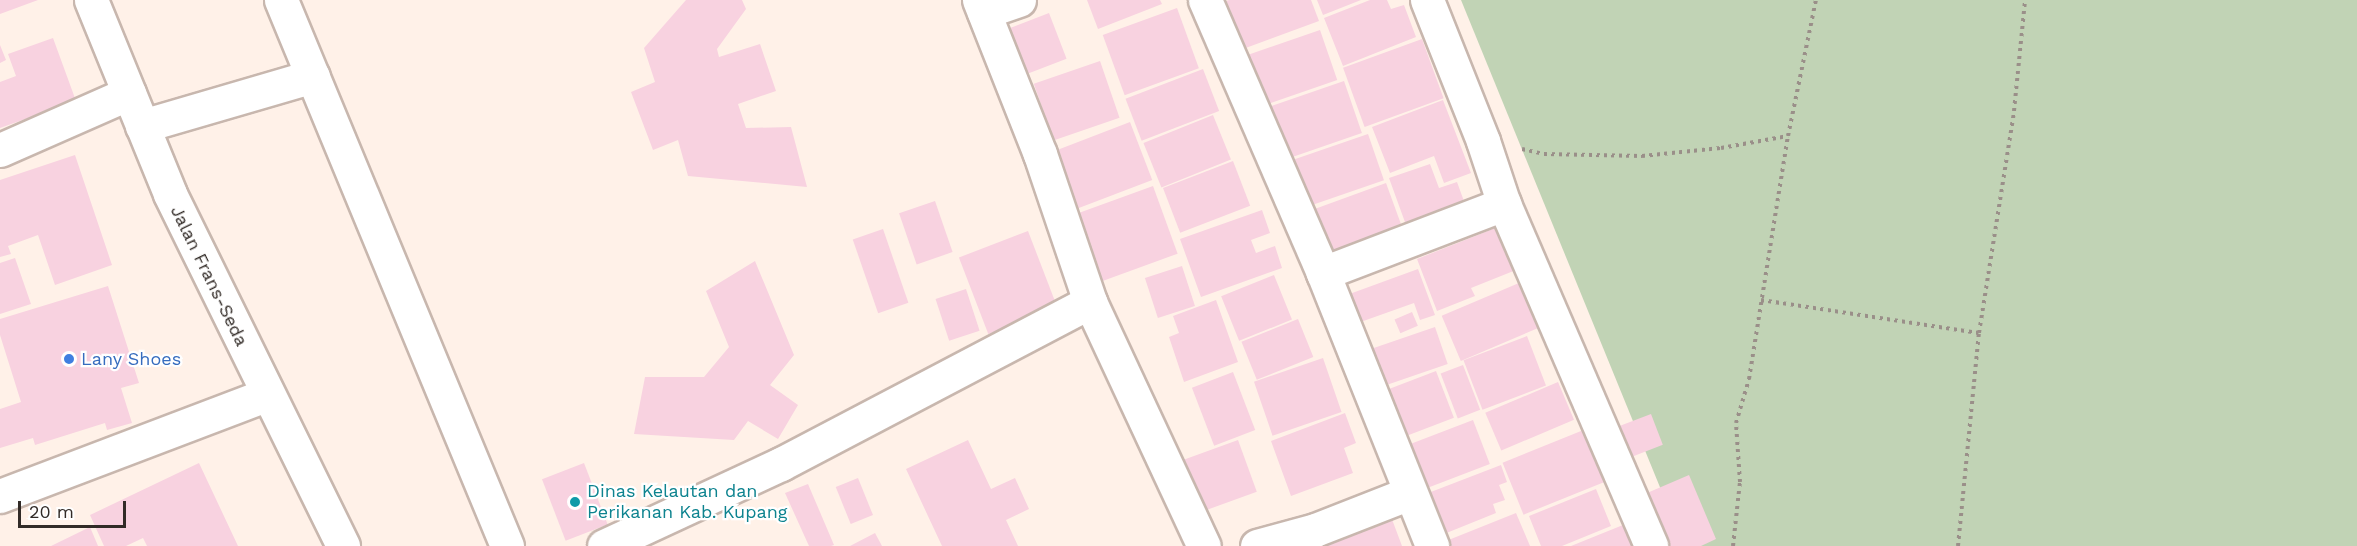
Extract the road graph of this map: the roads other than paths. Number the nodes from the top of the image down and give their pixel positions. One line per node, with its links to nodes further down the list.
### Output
1 (91, 0): 8 (street, Jalan Frans-Seda)
2 (281, 0): 7 (street)
3 (1019, 0): 6 (street)
4 (1205, 0): 12 (street)
5 (1427, 0): 11 (street)
6 (981, 6): 13 (street)
7 (313, 76): 9 (street); 18 (street)
8 (129, 93): 9 (street, Jalan Frans-Seda); 10 (street)
9 (142, 126): 14 (street, Jalan Frans-Seda)
10 (0, 150)
11 (1504, 204): 12 (street); 23 (street)
12 (1323, 273): 15 (street)
13 (1090, 302): 19 (street); 20 (street)
14 (266, 395): 16 (street); 17 (street, Jalan Frans-Seda)
15 (1410, 493): 21 (street); 22 (street)
16 (0, 496)
17 (343, 546)
18 (507, 546)
19 (604, 546)
20 (1204, 546)
21 (1257, 546)
22 (1432, 546)
23 (1651, 546)

